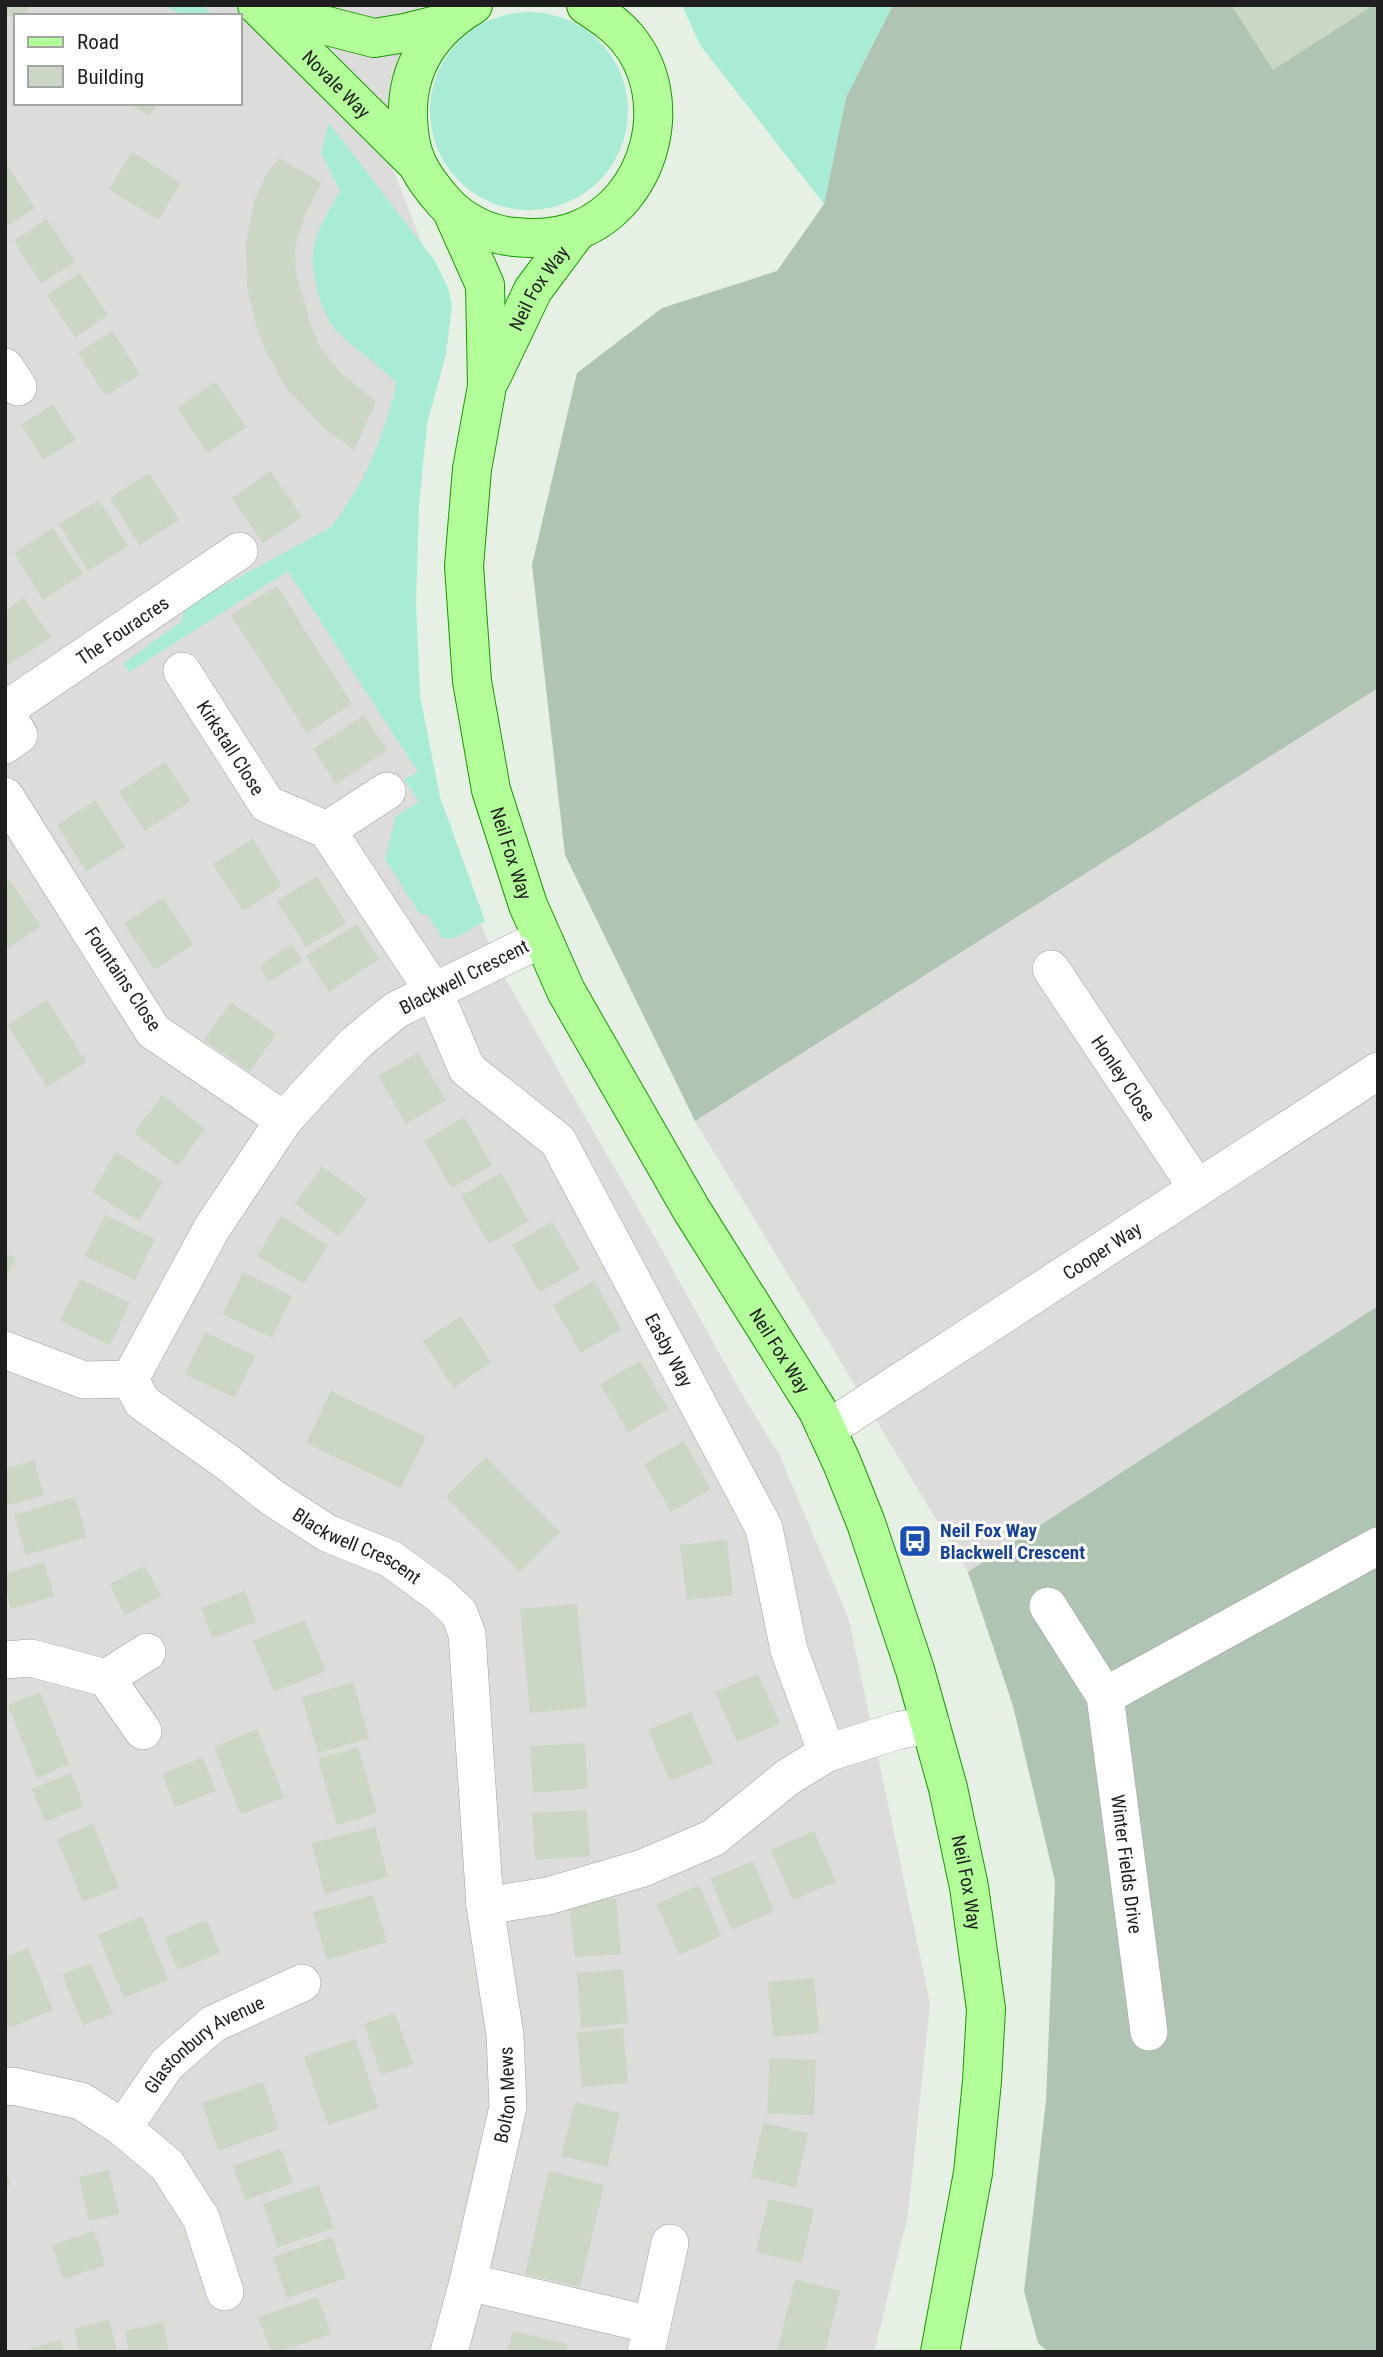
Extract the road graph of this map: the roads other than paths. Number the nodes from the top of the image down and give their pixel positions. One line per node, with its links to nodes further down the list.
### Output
1 (257, 5): 6 (main road, Novale Way)
2 (264, 5): 4 (main road, Novale Way)
3 (586, 5): 5 (main road)
4 (461, 13): 6 (main road)
5 (629, 22): 8 (main road)
6 (416, 163): 7 (main road)
7 (452, 211): 8 (main road); 9 (main road, Neil Fox Way)
8 (577, 231): 9 (main road, Neil Fox Way)
9 (487, 386): 17 (main road, Neil Fox Way)
10 (239, 551): 12 (street, The Fouracres)
11 (182, 671): 16 (street, Kirkstall Close)
12 (5, 711): 13 (street, The Fouracres)
13 (5, 745)
14 (387, 791): 16 (street)
15 (5, 796): 21 (street, Fountains Close)
16 (327, 830): 19 (street)
17 (543, 938): 19 (street, Blackwell Crescent); 25 (main road, Neil Fox Way)
18 (1051, 969): 22 (street, Honley Close)
19 (434, 992): 21 (street, Blackwell Crescent); 34 (street, Easby Way)
20 (1378, 1070): 22 (street, Cooper Way)
21 (284, 1119): 24 (street, Blackwell Crescent)
22 (1197, 1188): 25 (street, Cooper Way)
23 (5, 1350): 24 (street)
24 (130, 1379): 35 (street, Blackwell Crescent)
25 (826, 1430): 32 (main road, Neil Fox Way)
26 (1378, 1546): 31 (street)
27 (1048, 1606): 31 (street, Winter Fields Drive)
28 (147, 1652): 30 (street)
29 (5, 1660): 30 (street)
30 (106, 1678): 33 (street)
31 (1105, 1696): 37 (street, Winter Fields Drive)
32 (930, 1725): 34 (street); 45 (main road, Neil Fox Way)
33 (143, 1731)
34 (827, 1753): 35 (street)
35 (485, 1906): 41 (street, Bolton Mews)
36 (302, 1983): 39 (street, Glastonbury Avenue)
37 (1149, 2032)
38 (5, 2087): 39 (street)
39 (123, 2128): 42 (street)
40 (670, 2243): 43 (street)
41 (468, 2282): 43 (street); 44 (street, Bolton Mews)
42 (225, 2292)
43 (649, 2339)
44 (449, 2352)
45 (940, 2352)

